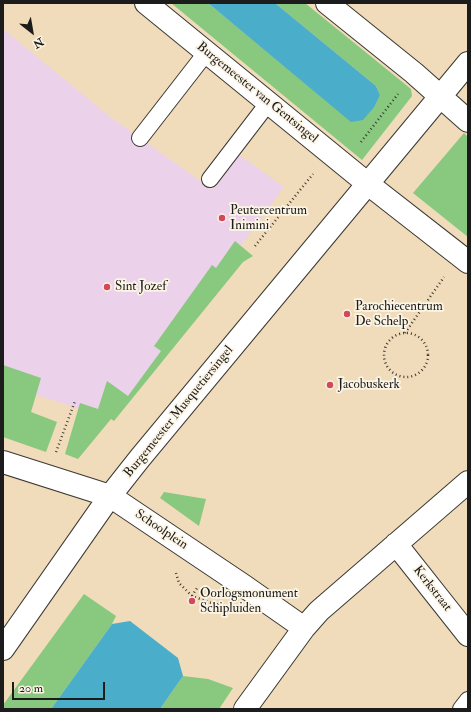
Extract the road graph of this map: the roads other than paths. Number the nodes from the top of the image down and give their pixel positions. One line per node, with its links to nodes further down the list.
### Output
1 (146, 3): 3 (street, Burgemeester van Gentsingel)
2 (327, 3): 5 (street)
3 (206, 53): 6 (street, Burgemeester van Gentsingel); 8 (lane)
4 (468, 63): 5 (street)
5 (439, 97): 7 (street); 10 (street)
6 (269, 102): 9 (lane); 10 (street, Burgemeester van Gentsingel)
7 (468, 121)
8 (140, 138)
9 (210, 179)
10 (368, 184): 11 (street, Burgemeester van Gentsingel); 14 (street, Burgemeester Musquetiersingel)
11 (464, 259)
12 (3, 462): 14 (street, Schoolplein)
13 (468, 482): 15 (street)
14 (110, 496): 16 (street, Schoolplein); 18 (street, Burgemeester Musquetiersingel)
15 (396, 544): 16 (street); 17 (street, Kerkstraat)
16 (304, 628): 20 (street)
17 (468, 635)
18 (3, 650)
19 (468, 700): 21 (lane)
20 (245, 709)
21 (461, 709)

